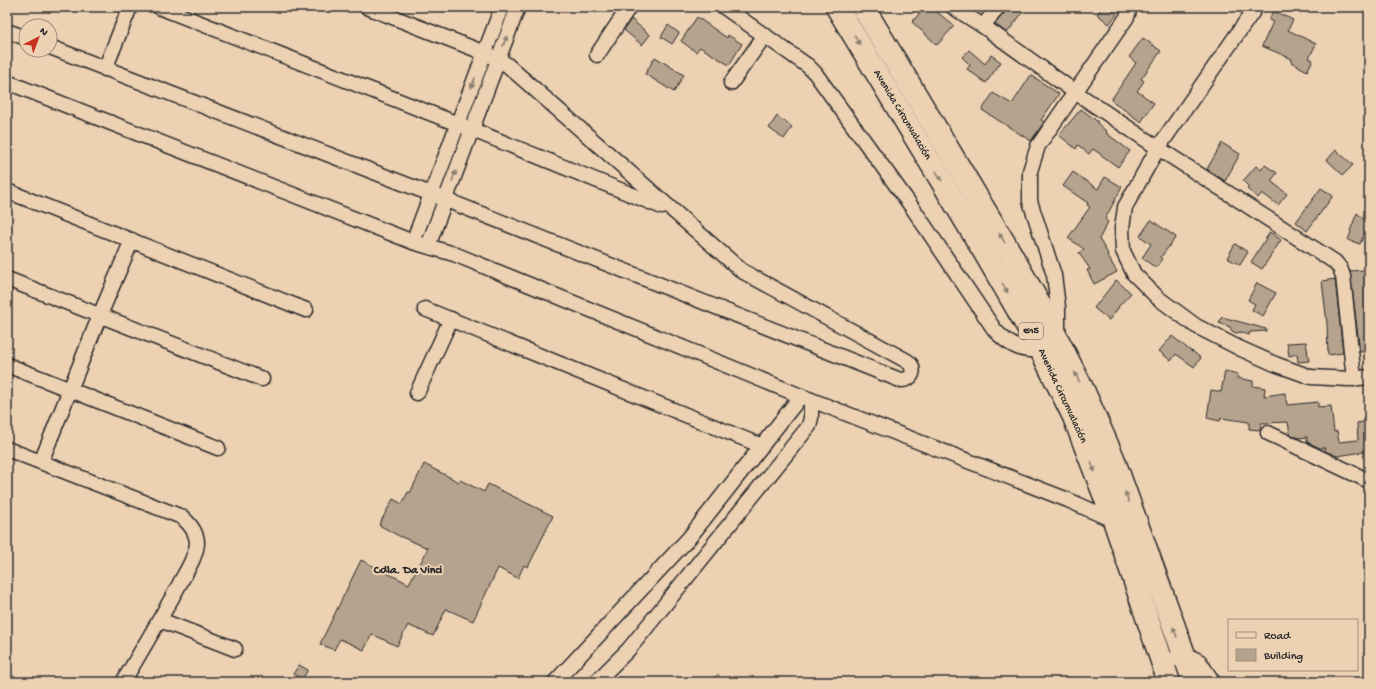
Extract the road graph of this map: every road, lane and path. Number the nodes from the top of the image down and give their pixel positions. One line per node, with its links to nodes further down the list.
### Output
1 (130, 7): 22 (street)
2 (158, 7): 26 (street)
3 (367, 7): 19 (street)
4 (502, 7): 19 (street)
5 (518, 7): 21 (street, one-way to 5)
6 (629, 7): 20 (street)
7 (724, 7): 17 (street)
8 (837, 7): 41 (highway, Avenida Circunvalación / E15, one-way to 41)
9 (863, 7): 41 (highway, Avenida Circunvalación / E15, one-way to 9)
10 (953, 7): 14 (street)
11 (998, 7): 14 (street)
12 (1126, 7): 25 (street)
13 (1256, 7): 28 (street)
14 (983, 26): 25 (street)
15 (7, 31): 16 (street)
16 (18, 35)
17 (765, 35): 24 (street); 41 (street)
18 (58, 50): 22 (street)
19 (485, 53): 21 (street); 26 (street, one-way to 26)
20 (596, 55)
21 (498, 59): 27 (street); 32 (street)
22 (105, 69): 30 (street)
23 (7, 82): 34 (street)
24 (731, 83)
25 (1075, 92): 28 (street); 41 (street)
26 (458, 124): 27 (street); 30 (street)
27 (471, 130): 31 (street, one-way to 27); 32 (street)
28 (1158, 148): 45 (street); 45 (street)
29 (7, 191): 33 (street)
30 (431, 194): 31 (street); 34 (street)
31 (444, 200): 32 (street); 35 (street)
32 (671, 210)
33 (132, 240): 38 (street); 39 (street)
34 (413, 242): 35 (street)
35 (428, 246): 48 (street)
36 (7, 279): 39 (street)
37 (425, 309): 40 (street)
38 (306, 310)
39 (100, 315): 44 (street); 46 (street)
40 (450, 320): 47 (street); 50 (street)
41 (1049, 344): 55 (highway, Avenida Circunvalación / E15, one-way to 55); 56 (highway, Avenida Circunvalación / E15, one-way to 41)
42 (7, 365): 46 (street)
43 (1369, 377): 45 (street)
44 (262, 379)
45 (1354, 379)
46 (71, 390): 51 (street); 53 (street)
47 (417, 393)
48 (806, 398): 50 (street); 55 (street); 63 (street)
49 (1268, 433): 54 (street)
50 (762, 446): 62 (street)
51 (218, 448)
52 (7, 449): 53 (street)
53 (41, 462): 57 (street)
54 (1369, 481)
55 (1114, 520): 56 (street); 60 (highway, Avenida Circunvalación / E15)
56 (1139, 532): 59 (highway, Avenida Circunvalación / E15, one-way to 56)
57 (160, 620): 58 (street); 61 (street)
58 (235, 649)
59 (1184, 658): 60 (street); 65 (highway, Avenida Circunvalación / E15); 66 (street)
60 (1161, 660): 64 (highway, Avenida Circunvalación / E15)
61 (123, 682)
62 (555, 682)
63 (596, 682)
64 (1169, 682)
65 (1194, 682)
66 (1213, 682)

